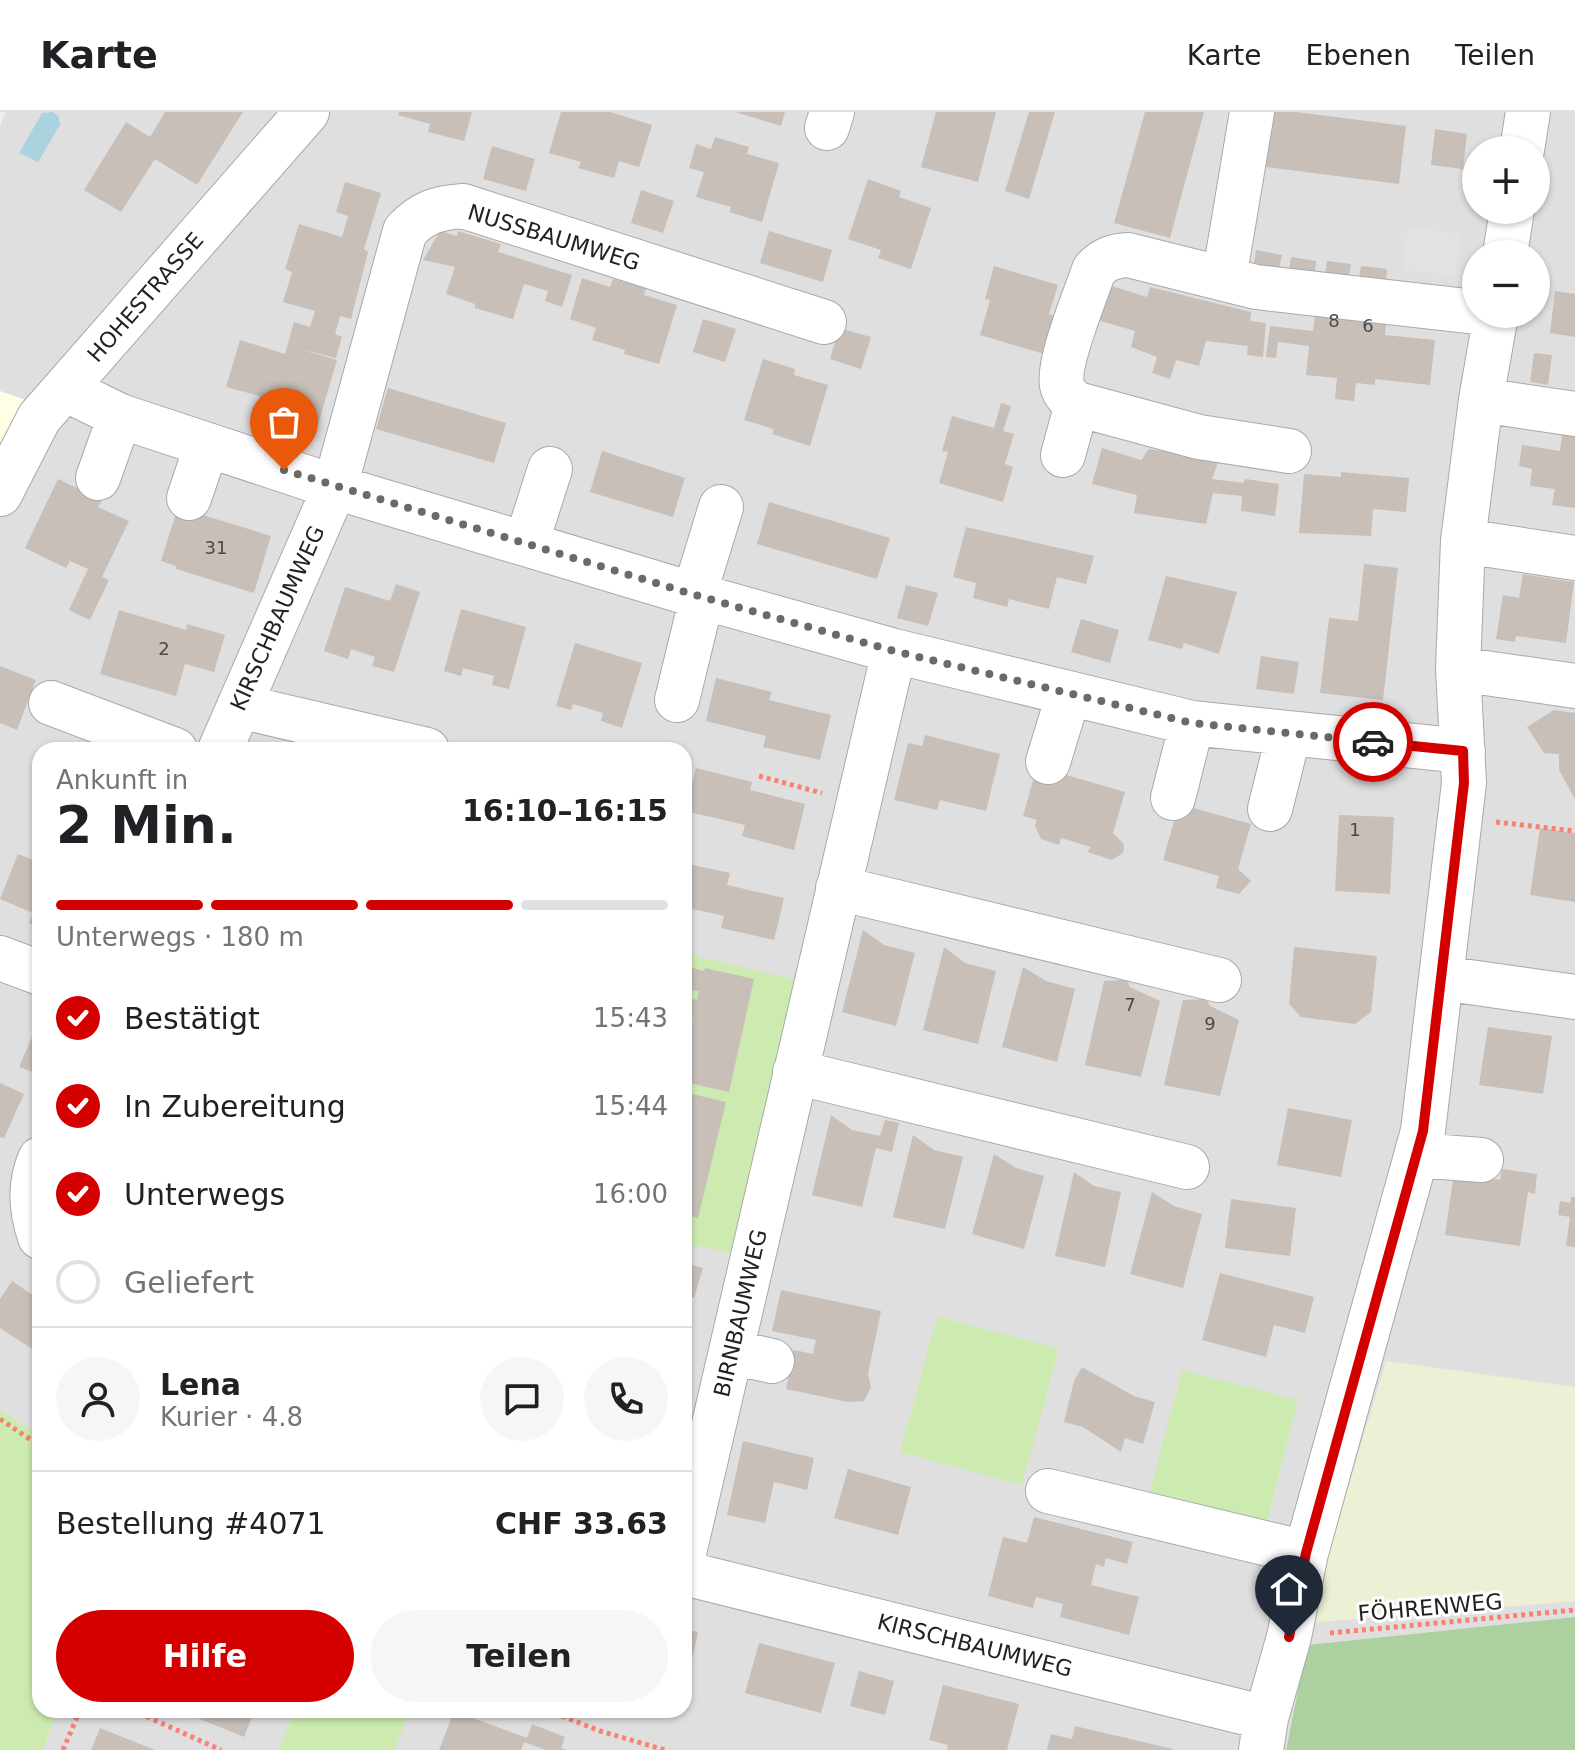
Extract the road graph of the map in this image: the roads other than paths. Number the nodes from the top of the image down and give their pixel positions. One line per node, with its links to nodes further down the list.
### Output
1 (307, 112): 9 (street, HOHESTRASSE)
2 (1252, 112): 5 (street)
3 (1528, 112): 4 (street)
4 (1524, 136)
5 (1224, 279): 6 (street); 11 (street)
6 (1462, 310)
7 (824, 322): 19 (street, NUSSBAUMWEG)
8 (1494, 328): 10 (street)
9 (65, 389): 13 (street); 20 (street, HOHESTRASSE)
10 (1481, 400): 12 (street); 23 (street)
11 (1077, 404): 15 (street); 16 (street)
12 (1575, 414)
13 (120, 416): 14 (street); 18 (street)
14 (207, 445): 19 (street); 21 (street)
15 (1289, 451)
16 (1063, 455)
17 (550, 469): 24 (street)
18 (98, 478)
19 (335, 487): 24 (street); 33 (street, KIRSCHBAUMWEG)
20 (0, 494)
21 (189, 498)
22 (721, 507): 26 (street)
23 (1463, 541): 25 (street); 28 (street)
24 (526, 544): 26 (street)
25 (1575, 558)
26 (698, 596): 27 (street); 31 (street)
27 (894, 651): 30 (street); 43 (street, BIRNBAUMWEG)
28 (1458, 669): 29 (street); 39 (street)
29 (1575, 686)
30 (1069, 693): 34 (street); 40 (street)
31 (677, 700)
32 (51, 703): 36 (street)
33 (239, 706): 37 (street, KIRSCHBAUMWEG); 38 (street)
34 (1192, 723): 35 (street); 41 (street)
35 (1289, 733): 39 (street); 42 (street)
36 (154, 742)
37 (223, 742)
38 (393, 742)
39 (1463, 751): 46 (street)
40 (1048, 762)
41 (1173, 798)
42 (1270, 809)
43 (838, 888): 47 (street); 49 (street, BIRNBAUMWEG)
44 (0, 958): 45 (street)
45 (32, 970)
46 (1441, 978): 48 (street); 50 (street)
47 (1219, 980)
48 (1575, 997)
49 (795, 1072): 52 (street); 56 (street, BIRNBAUMWEG)
50 (1417, 1155): 51 (street); 57 (street)
51 (1481, 1160)
52 (1187, 1167)
53 (32, 1183): 54 (street)
54 (24, 1211)
55 (1048, 1491): 57 (street)
56 (692, 1529)
57 (1306, 1553): 59 (street)
58 (692, 1575): 59 (street, KIRSCHBAUMWEG)
59 (1263, 1734)

